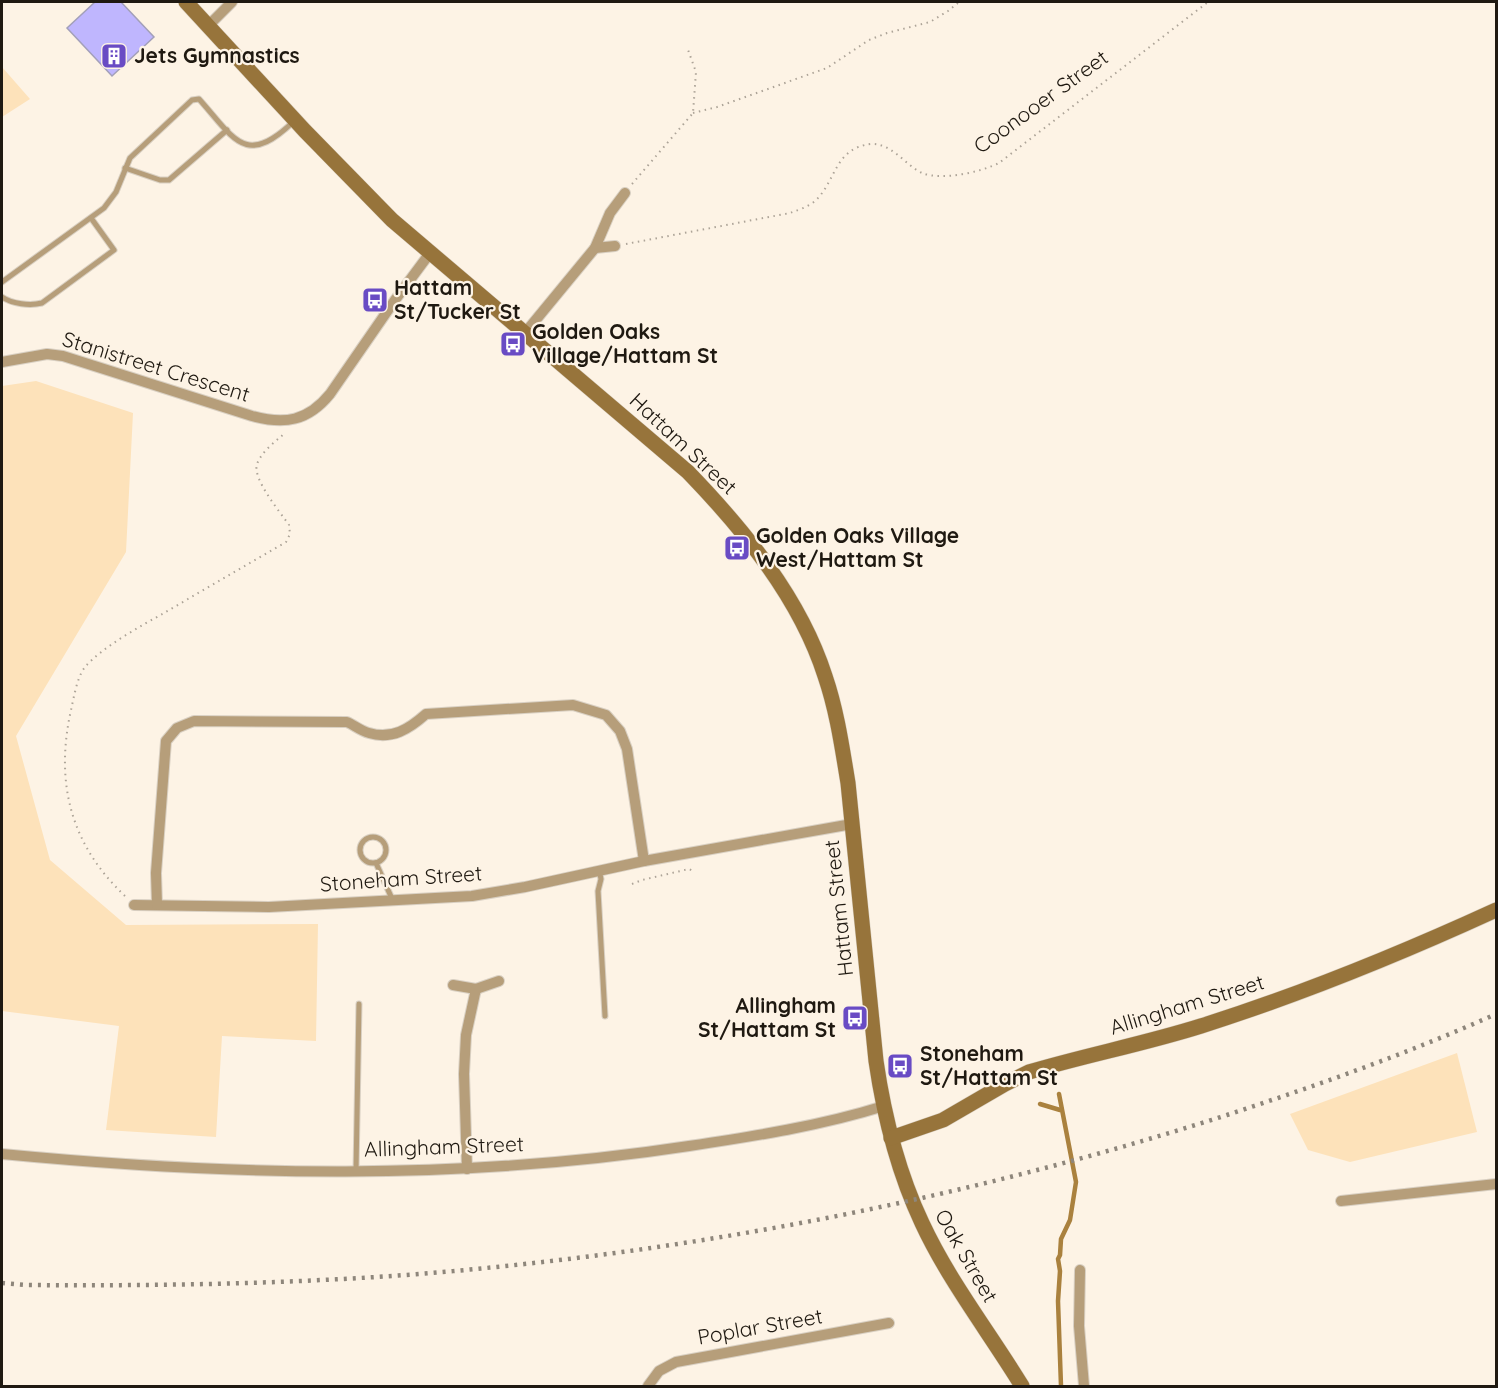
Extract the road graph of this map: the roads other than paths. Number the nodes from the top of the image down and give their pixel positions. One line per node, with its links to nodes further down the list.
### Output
1 (186, 2): 3 (main road, Hattam Street)
2 (232, 2): 3 (street)
3 (208, 26): 4 (main road, Hattam Street)
4 (295, 120): 5 (lane); 11 (main road, Hattam Street)
5 (227, 130): 6 (lane); 6 (lane)
6 (125, 168): 8 (lane)
7 (625, 193): 10 (street)
8 (91, 218): 12 (lane); 13 (lane)
9 (615, 246): 10 (street)
10 (595, 248): 14 (street)
11 (430, 253): 14 (main road, Hattam Street); 15 (street, Stanistreet Crescent)
12 (2, 282)
13 (2, 297)
14 (525, 333): 16 (main road, Hattam Street)
15 (2, 362)
16 (852, 824): 17 (street, Stoneham Street); 29 (main road, Hattam Street)
17 (644, 861): 19 (street, Stoneham Street); 22 (street)
18 (376, 863): 18 (lane); 20 (lane)
19 (599, 870): 20 (street, Stoneham Street); 28 (lane)
20 (393, 901): 22 (street, Stoneham Street)
21 (134, 905): 22 (street, Stoneham Street)
22 (157, 905)
23 (1497, 910): 30 (main road, Allingham Street)
24 (499, 981): 26 (street)
25 (453, 985): 26 (street)
26 (476, 989): 32 (street)
27 (359, 1004): 33 (lane)
28 (605, 1016)
29 (884, 1106): 30 (main road, Hattam Street); 32 (street, Allingham Street)
30 (891, 1138): 39 (main road, Oak Street)
31 (2, 1154): 33 (street, Allingham Street)
32 (467, 1169): 33 (street, Allingham Street)
33 (356, 1171)
34 (1497, 1184): 35 (street)
35 (1341, 1201)
36 (1080, 1270): 40 (street)
37 (889, 1323): 38 (street, Poplar Street)
38 (648, 1386)
39 (1022, 1386)
40 (1084, 1386)

